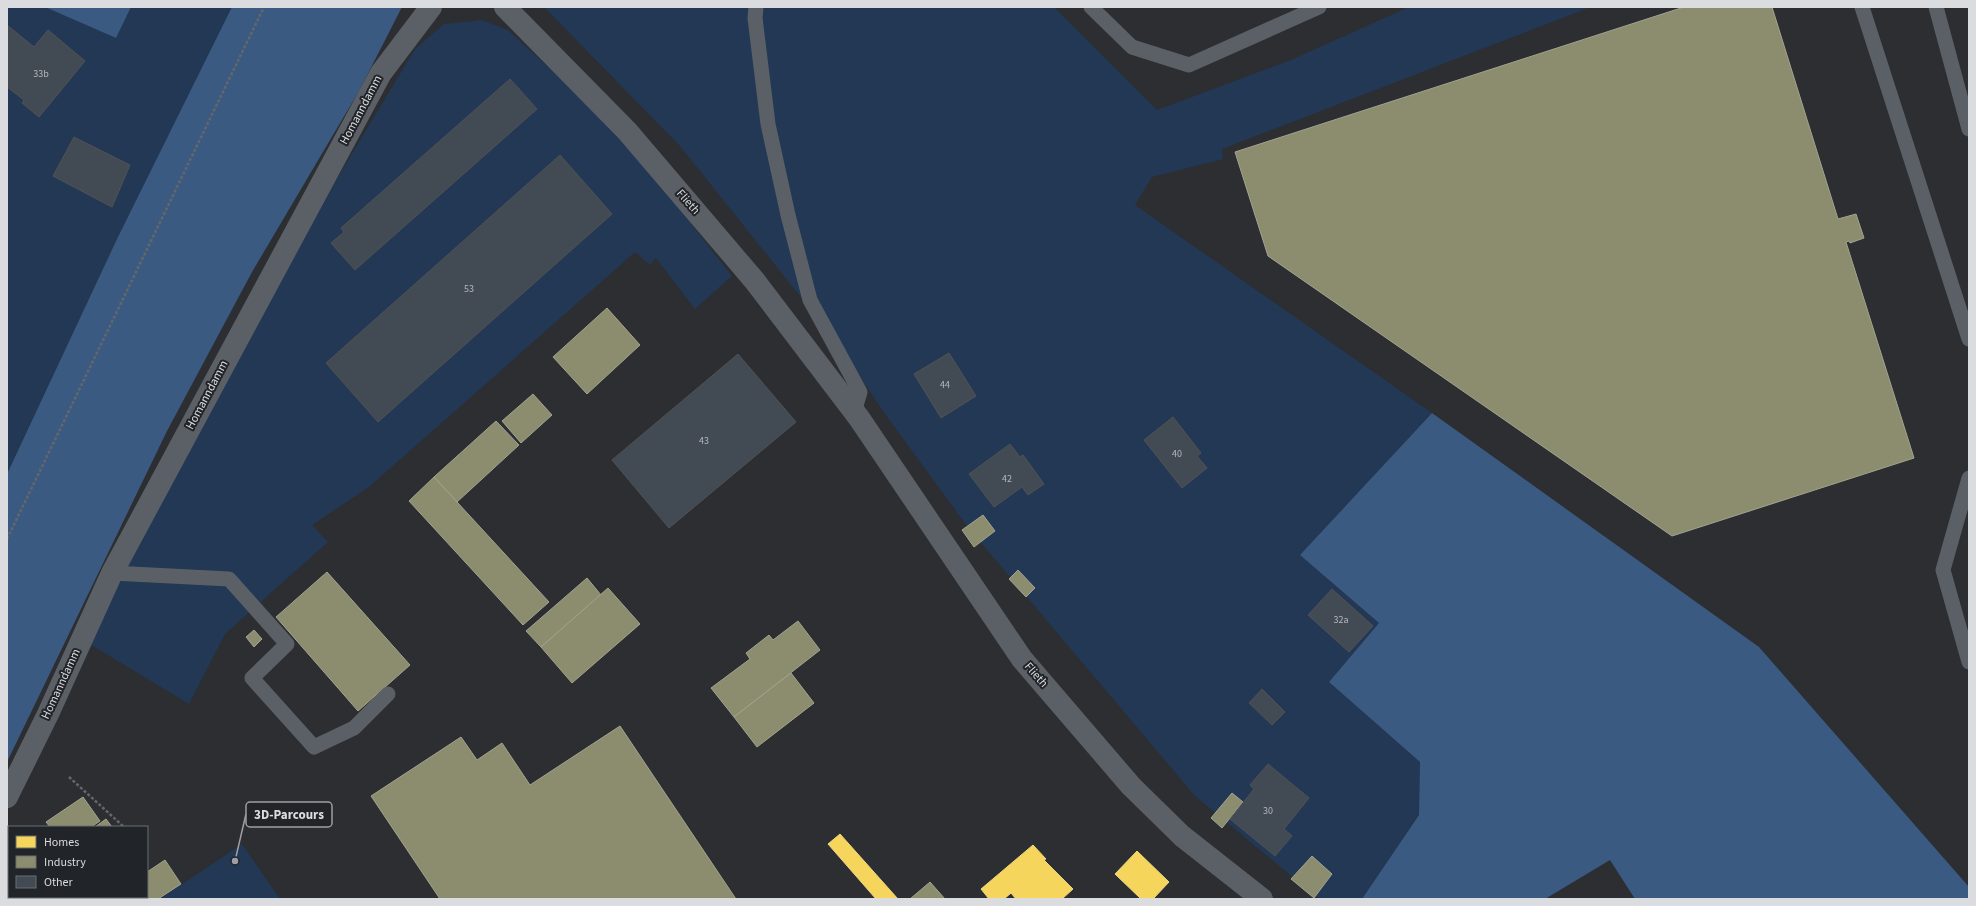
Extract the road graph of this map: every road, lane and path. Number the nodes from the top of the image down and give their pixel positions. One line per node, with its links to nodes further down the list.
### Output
1 (264, 7): 13 (path)
2 (431, 7): 14 (street, Homanndamm)
3 (505, 7): 11 (street, Flieth)
4 (756, 7): 11 (lane)
5 (1091, 7): 6 (lane)
6 (1319, 7)
7 (1862, 7): 10 (lane)
8 (1936, 7): 9 (lane)
9 (1969, 129)
10 (1969, 339)
11 (854, 412): 20 (street, Flieth)
12 (1969, 478): 15 (lane)
13 (7, 539)
14 (112, 572): 16 (lane); 18 (street, Homanndamm)
15 (1969, 662)
16 (388, 694)
17 (68, 778): 19 (path)
18 (7, 797)
19 (123, 826)
20 (1262, 899)

